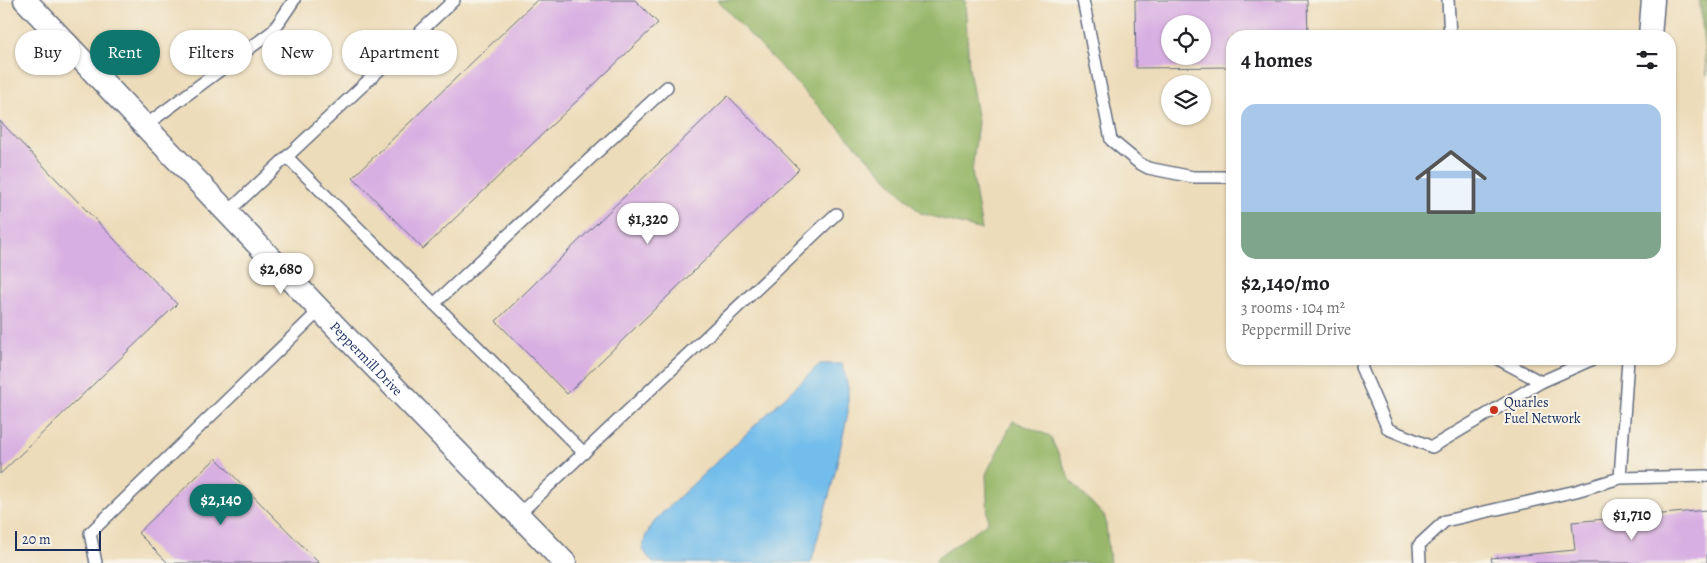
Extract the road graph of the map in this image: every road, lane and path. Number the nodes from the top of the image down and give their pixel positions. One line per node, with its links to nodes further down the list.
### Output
1 (25, 0): 10 (street, Peppermill Drive)
2 (294, 0): 10 (lane)
3 (454, 0): 11 (lane)
4 (1083, 0): 12 (lane)
5 (1448, 0): 7 (lane)
6 (1653, 0): 8 (street)
7 (1450, 30)
8 (1650, 30)
9 (667, 87): 15 (lane)
10 (146, 125): 13 (street, Peppermill Drive)
11 (287, 157): 13 (lane); 15 (lane)
12 (1226, 177)
13 (228, 212): 16 (street, Peppermill Drive)
14 (836, 214): 22 (lane)
15 (434, 304): 22 (lane)
16 (320, 310): 25 (street, Peppermill Drive); 26 (lane)
17 (1362, 365): 21 (lane)
18 (1509, 365): 21 (lane)
19 (1580, 365): 21 (lane)
20 (1628, 365): 24 (lane)
21 (1542, 382)
22 (584, 453): 25 (lane)
23 (1707, 476): 24 (lane)
24 (1620, 478): 28 (lane)
25 (518, 515): 27 (street, Peppermill Drive)
26 (96, 563)
27 (565, 563)
28 (1420, 563)

